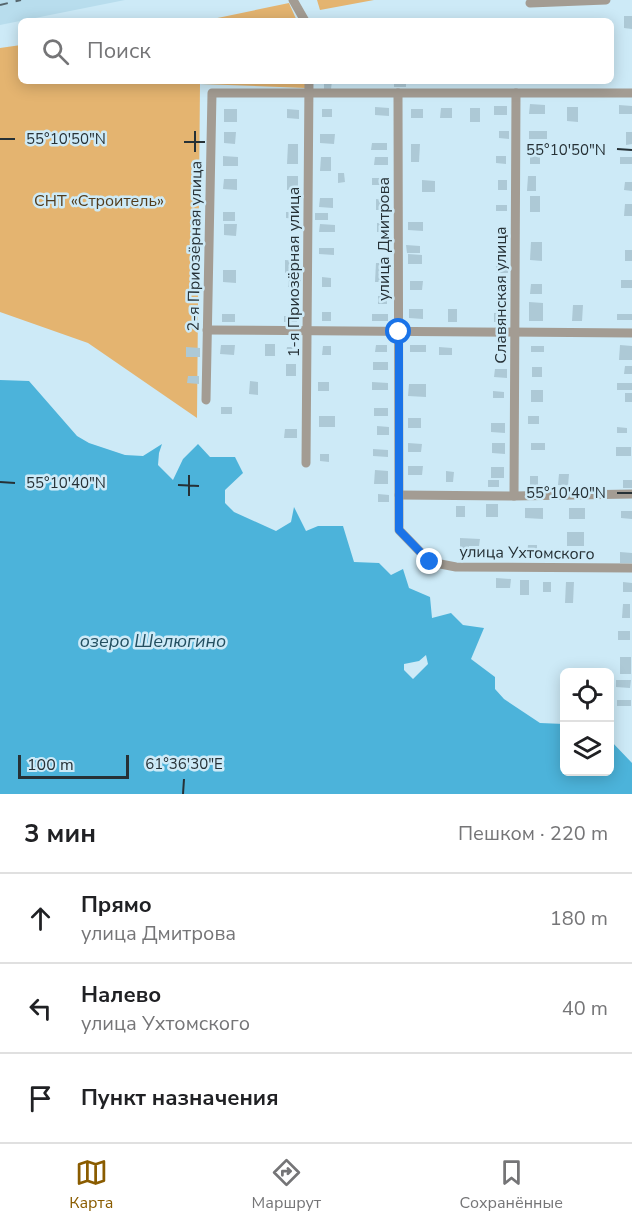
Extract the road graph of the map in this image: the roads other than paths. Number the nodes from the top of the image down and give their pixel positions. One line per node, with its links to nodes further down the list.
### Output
1 (293, 0): 4 (street)
2 (606, 0): 3 (street)
3 (530, 3)
4 (303, 18)
5 (309, 84): 6 (street, 1-я Приозёрная улица)
6 (310, 93): 7 (street); 10 (street, 2-я Приозёрная улица); 11 (street, 1-я Приозёрная улица)
7 (398, 93): 8 (street); 12 (street, улица Дмитрова)
8 (516, 93): 9 (street); 13 (street, Славянская улица)
9 (632, 93)
10 (207, 330): 11 (street); 15 (street, 2-я Приозёрная улица)
11 (308, 331): 12 (street); 16 (street, 1-я Приозёрная улица)
12 (399, 332): 13 (street); 17 (street, улица Дмитрова)
13 (515, 332): 14 (street); 19 (street, Славянская улица)
14 (632, 333)
15 (206, 400)
16 (306, 463)
17 (399, 495): 19 (street); 20 (street, улица Дмитрова)
18 (632, 495): 19 (street)
19 (514, 496)
20 (399, 530): 21 (street, улица Ухтомского)
21 (632, 568)

